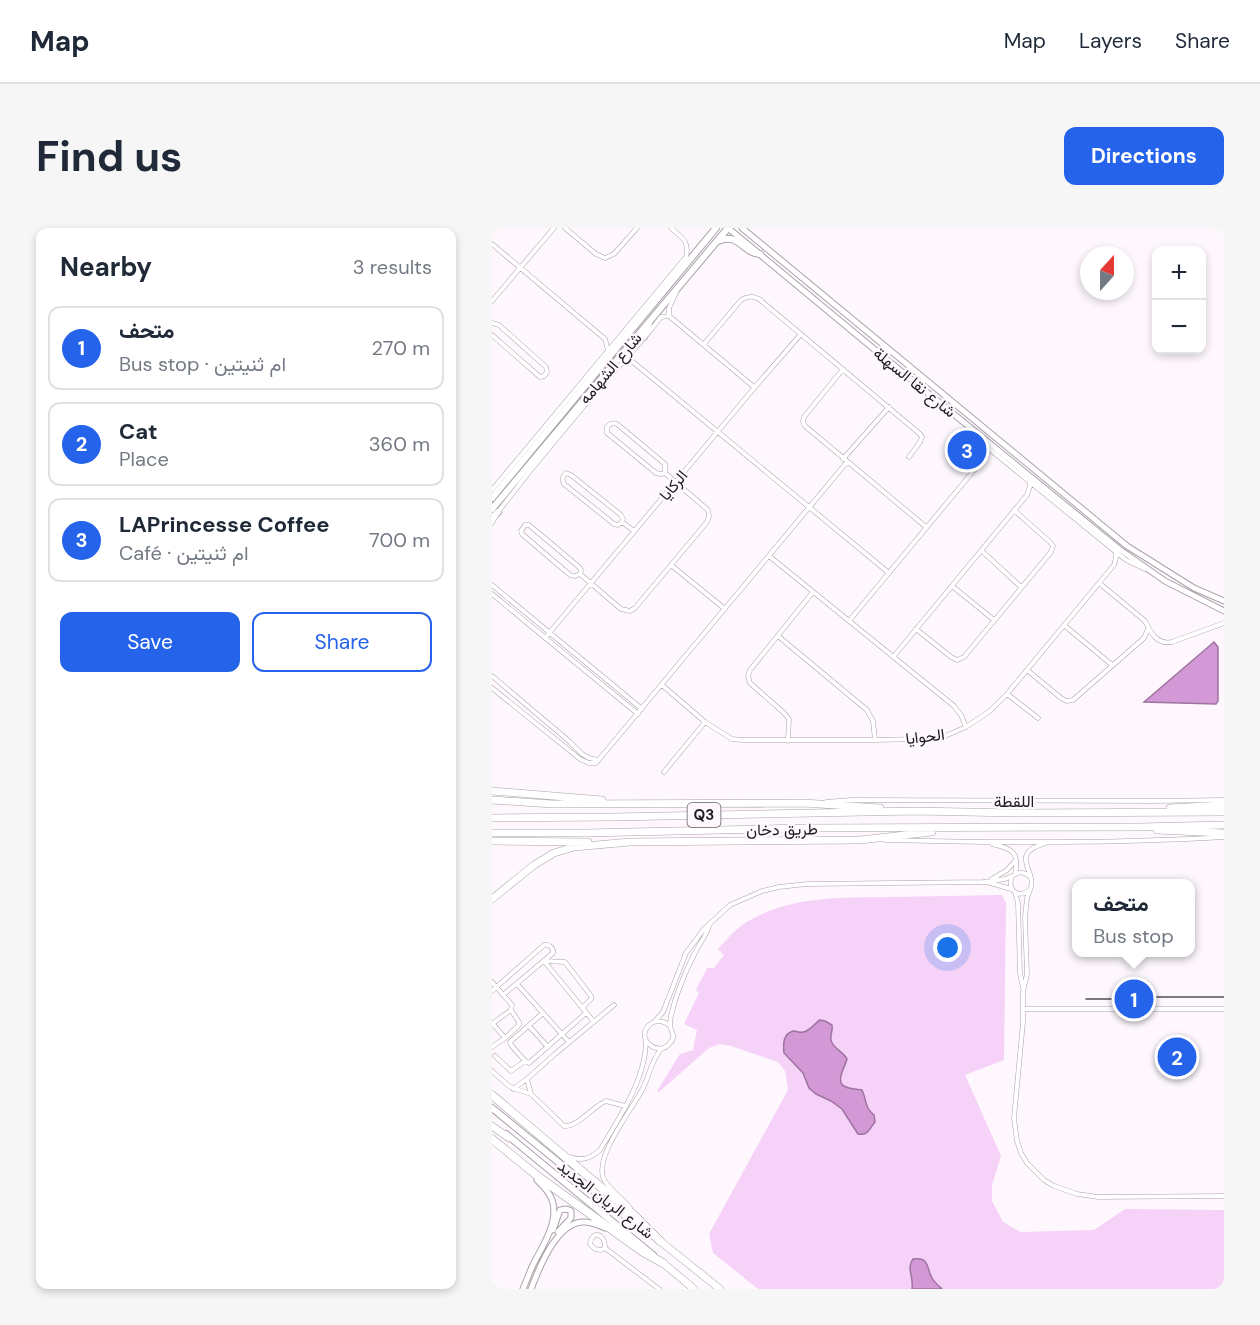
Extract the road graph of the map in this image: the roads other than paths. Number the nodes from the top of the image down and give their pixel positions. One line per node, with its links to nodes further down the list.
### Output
1 (554, 228): 13 (street)
2 (565, 228): 3 (street)
3 (637, 228)
4 (671, 228): 19 (street, شارع الشهامه)
5 (708, 228): 9 (main road)
6 (716, 228): 9 (main road, شارع الشهامه)
7 (728, 228): 10 (main road, شارع الشهامه); 12 (street, شارع نقا السهلة)
8 (742, 228): 73 (street, شارع نقا السهلة)
9 (707, 239): 16 (main road, شارع الشهامه)
10 (717, 241): 12 (main road); 14 (main road, شارع الشهامه)
11 (492, 244): 13 (street)
12 (760, 254): 36 (street, شارع نقا السهلة)
13 (520, 268): 15 (street); 24 (street)
14 (680, 285): 17 (street); 18 (main road, شارع الشهامه)
15 (492, 301)
16 (645, 314): 19 (main road); 29 (main road, شارع الشهامه)
17 (669, 316): 23 (street, شارع الشهامه); 26 (street)
18 (651, 319): 23 (main road); 32 (main road, شارع الشهامه)
19 (631, 322): 25 (street, شارع الشهامه)
20 (492, 323): 22 (street)
21 (801, 334): 26 (street); 30 (street); 33 (street, الركايا)
22 (492, 335)
23 (644, 337): 28 (street, شارع الشهامه)
24 (605, 339): 25 (street); 27 (street)
25 (617, 339): 27 (street, شارع الشهامه)
26 (704, 344): 33 (street)
27 (608, 350): 29 (main road); 45 (street, شارع الشهامه)
28 (627, 357): 31 (street, شارع الشهامه); 35 (street)
29 (605, 362): 48 (main road, شارع الشهامه)
30 (843, 369): 34 (street); 41 (street)
31 (609, 378): 32 (main road); 50 (street, شارع الشهامه)
32 (594, 387): 50 (main road, شارع الشهامه)
33 (755, 387): 35 (street, الركايا)
34 (889, 407): 39 (street); 41 (street)
35 (718, 431): 44 (street, الركايا); 49 (street)
36 (974, 431): 37 (street); 63 (street, شارع نقا السهلة)
37 (987, 447): 38 (street); 40 (street)
38 (997, 455): 40 (street); 43 (street)
39 (909, 457)
40 (985, 457): 55 (street)
41 (845, 461): 49 (street); 55 (street)
42 (665, 473): 42 (street); 44 (street)
43 (1029, 481): 46 (street); 47 (street)
44 (676, 482): 56 (street, الركايا); 61 (street)
45 (492, 489)
46 (1041, 491): 47 (street); 58 (street)
47 (1028, 494): 51 (street)
48 (492, 498)
49 (809, 507): 59 (street); 64 (street)
50 (495, 511): 52 (main road); 54 (street)
51 (1015, 511): 57 (street); 70 (street)
52 (492, 518)
53 (622, 522): 53 (street); 56 (street)
54 (492, 523)
55 (926, 527): 64 (street)
56 (634, 531): 67 (street, الركايا)
57 (982, 551): 69 (street); 70 (street)
58 (1116, 552): 60 (street); 62 (street)
59 (769, 556): 71 (street); 74 (street)
60 (1126, 560): 62 (street, الحوايا); 63 (street)
61 (671, 565): 67 (street); 74 (street)
62 (1114, 565): 66 (street, الحوايا)
63 (1149, 570): 75 (street, شارع نقا السهلة)
64 (889, 573): 77 (street)
65 (580, 574): 65 (street); 67 (street)
66 (1099, 583): 79 (street, الحوايا); 81 (street)
67 (591, 584): 82 (street, الركايا)
68 (492, 585): 82 (street)
69 (952, 586): 76 (street); 80 (street)
70 (1022, 587): 76 (street)
71 (813, 592): 77 (street); 83 (street)
72 (492, 594): 84 (street)
73 (1224, 602)
74 (725, 609): 89 (street)
75 (1224, 611)
76 (994, 620): 80 (street)
77 (849, 621): 85 (street)
78 (1224, 623): 81 (street)
79 (1064, 625): 86 (street); 87 (street, الحوايا)
80 (916, 629): 85 (street)
81 (1148, 629): 86 (street)
82 (549, 633): 84 (street, الركايا); 92 (street)
83 (778, 636): 97 (street); 98 (street)
84 (545, 638): 93 (street)
85 (894, 656): 96 (street)
86 (1112, 665): 87 (street)
87 (1027, 670): 91 (street, الحوايا)
88 (492, 676): 99 (street)
89 (662, 685): 92 (street); 95 (street, الحوايا)
90 (492, 688): 99 (street)
91 (1007, 694): 94 (street); 96 (street, الحوايا)
92 (642, 709): 93 (street)
93 (638, 714): 99 (street)
94 (1038, 718)
95 (705, 722): 98 (street, الحوايا); 100 (street)
96 (966, 727): 97 (street, الحوايا)
97 (875, 740): 98 (street, الحوايا)
98 (788, 741)
99 (599, 760)
100 (664, 772)
101 (492, 791): 105 (main road)
102 (492, 800): 105 (main road)
103 (1224, 800): 104 (street, اللقطة)
104 (804, 802): 105 (main road); 107 (main road)
105 (652, 804)
106 (1224, 805): 108 (main road)
107 (916, 811): 108 (main road, اللقطة); 110 (main road, طريق دخان / Q3)
108 (1154, 812): 109 (main road, اللقطة)
109 (1224, 812)
110 (492, 818)
111 (1224, 825): 112 (main road, اللقطة)
112 (1140, 827): 113 (main road, اللقطة); 115 (main road)
113 (964, 828): 114 (main road, طريق دخان); 116 (main road)
114 (492, 832)
115 (1224, 835): 120 (street)
116 (860, 840): 118 (main road); 119 (street)
117 (492, 841): 118 (main road)
118 (630, 842): 127 (main road)
119 (986, 842): 120 (street); 121 (street)
120 (1051, 842): 123 (street)
121 (1016, 859): 122 (street); 124 (street)
122 (1013, 875): 123 (street); 124 (street); 126 (street)
123 (1029, 876): 125 (street)
124 (986, 881): 126 (street); 128 (street)
125 (1029, 890): 126 (street); 129 (street)
126 (1014, 891): 130 (street)
127 (492, 899)
128 (709, 925): 149 (street); 153 (street)
129 (1026, 939): 130 (street); 132 (street)
130 (1019, 940): 131 (street)
131 (1020, 954): 132 (street); 134 (street)
132 (1027, 955): 135 (street)
133 (543, 961): 137 (street); 138 (street); 143 (street); 143 (street)
134 (1020, 963): 135 (street); 140 (street)
135 (1026, 963): 140 (street)
136 (492, 982): 138 (street)
137 (518, 984): 141 (street); 147 (street)
138 (496, 987): 139 (street); 141 (street)
139 (492, 991)
140 (1023, 992): 144 (street)
141 (503, 995): 146 (street)
142 (614, 1005): 150 (street)
143 (582, 1008): 148 (street)
144 (1023, 1009): 145 (street); 177 (street)
145 (1224, 1009)
146 (511, 1010): 151 (street); 155 (street)
147 (543, 1013): 152 (street); 154 (street)
148 (586, 1013): 150 (street); 154 (street)
149 (655, 1021): 153 (street); 156 (street)
150 (594, 1022): 157 (street)
151 (493, 1024): 155 (street)
152 (529, 1026): 159 (street); 162 (street)
153 (670, 1026): 160 (street)
154 (561, 1034): 157 (street); 159 (street)
155 (505, 1038): 158 (street)
156 (646, 1041): 160 (street); 166 (street)
157 (569, 1042): 164 (street)
158 (492, 1047)
159 (548, 1047): 162 (street)
160 (662, 1049): 169 (street)
161 (495, 1056): 162 (street)
162 (525, 1061)
163 (492, 1071): 165 (street)
164 (527, 1080): 165 (street); 167 (street)
165 (513, 1089): 167 (street)
166 (633, 1092): 169 (street); 170 (street)
167 (531, 1094): 170 (street)
168 (492, 1095): 175 (highway)
169 (639, 1095): 178 (street)
170 (625, 1106): 175 (street)
171 (492, 1108): 181 (main road, شارع الريان الجديد)
172 (492, 1125): 173 (main road)
173 (509, 1138): 184 (main road, شارع الريان الجديد)
174 (492, 1139): 176 (highway)
175 (563, 1155): 178 (highway)
176 (514, 1157): 179 (highway); 180 (street)
177 (1224, 1196)
178 (635, 1216): 181 (highway)
179 (621, 1236): 182 (street); 184 (highway)
180 (547, 1239): 182 (street); 185 (street)
181 (660, 1240): 189 (main road, شارع الريان الجديد)
182 (552, 1245): 186 (street)
183 (605, 1248): 183 (street); 187 (street)
184 (663, 1263): 188 (main road, شارع الريان الجديد)
185 (523, 1289)
186 (531, 1289)
187 (659, 1289)
188 (694, 1289)
189 (720, 1289)

